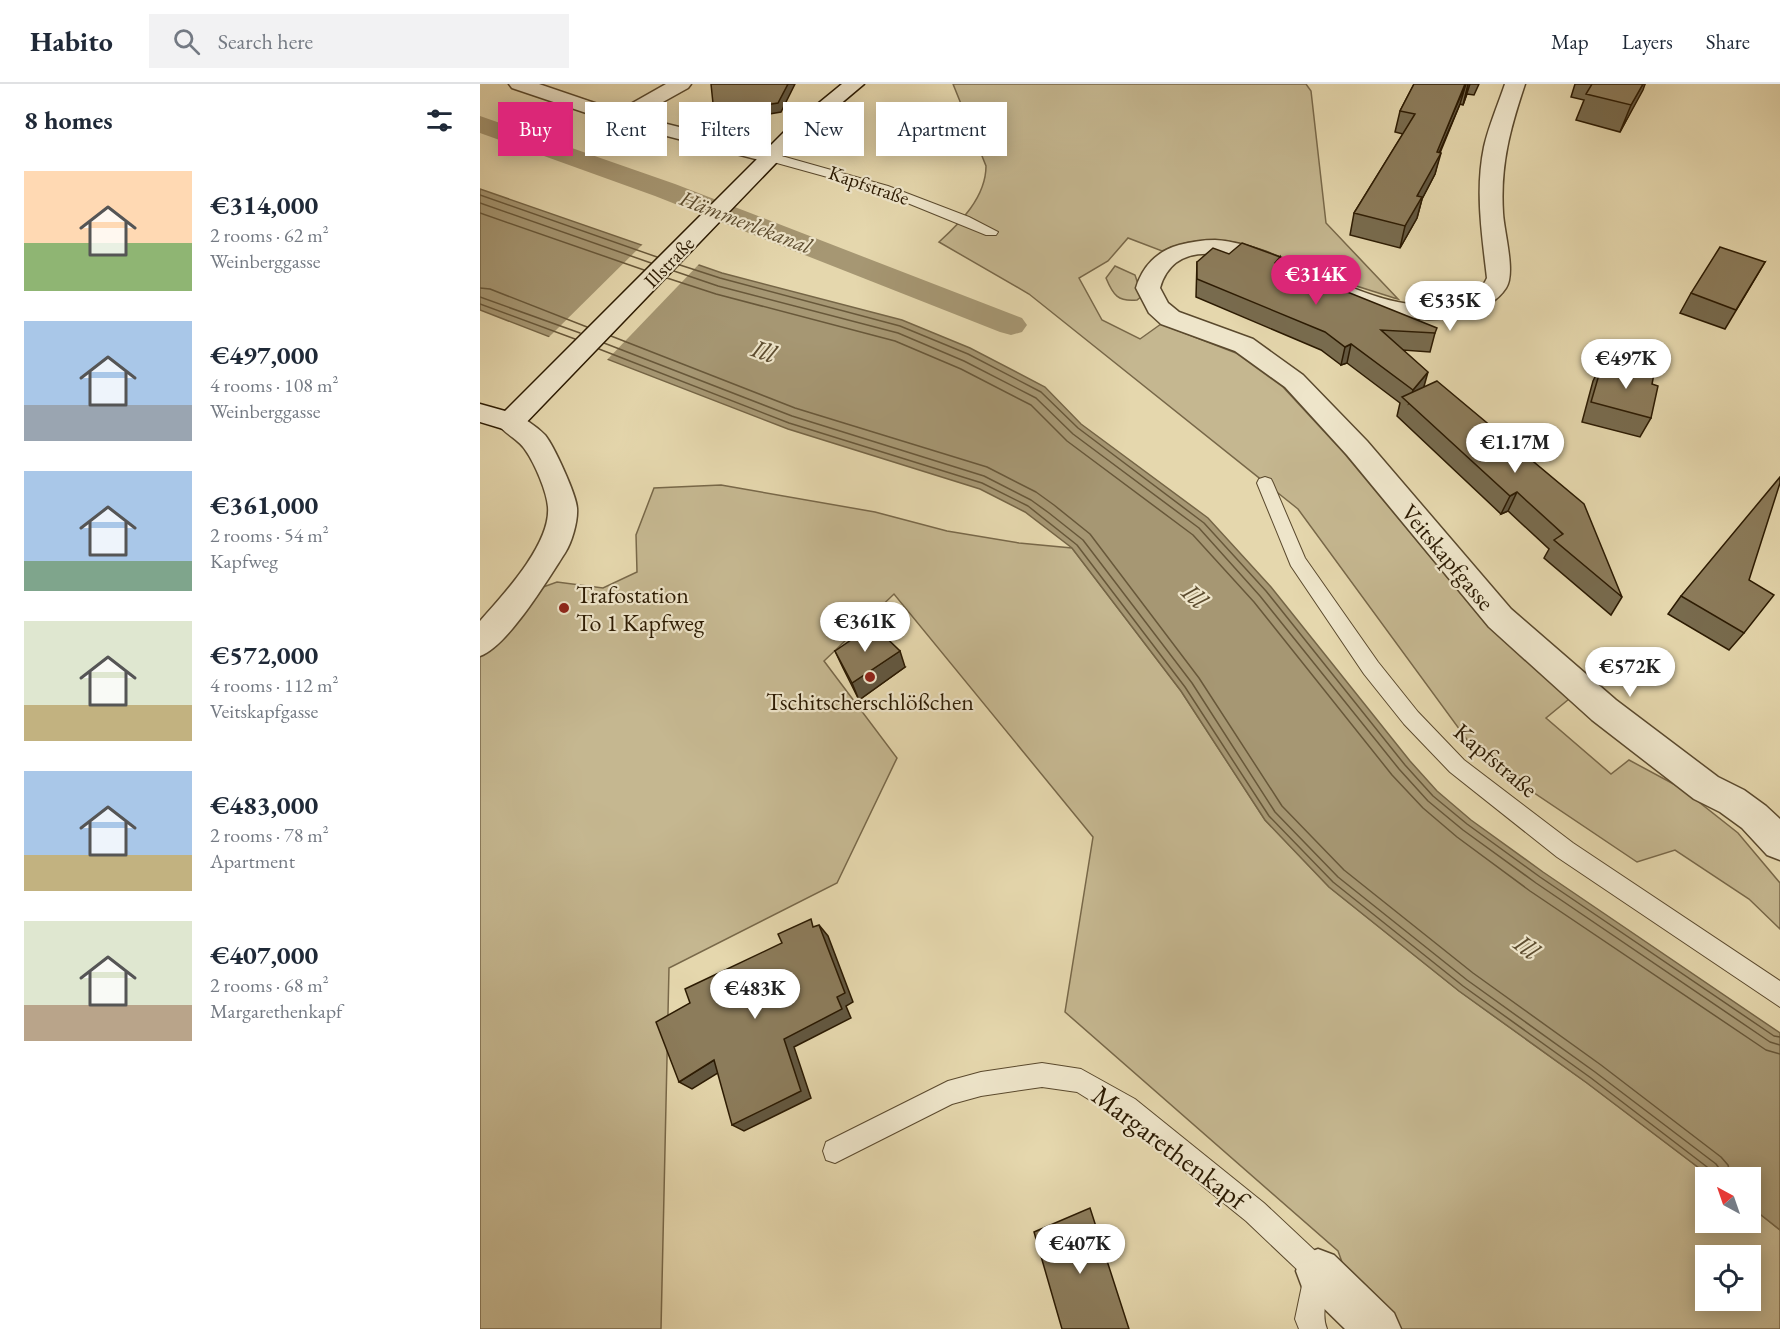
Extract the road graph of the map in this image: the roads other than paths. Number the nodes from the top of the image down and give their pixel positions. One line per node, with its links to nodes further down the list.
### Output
1 (519, 84): 6 (street)
2 (681, 84): 5 (street)
3 (854, 84): 8 (street, Illstraße)
4 (1515, 84): 14 (street, Veitskapfgasse)
5 (649, 102)
6 (585, 106)
7 (667, 130): 8 (street)
8 (771, 157): 9 (lane, Kapfstraße); 11 (street, Illstraße)
9 (991, 232)
10 (480, 413): 11 (street)
11 (510, 422): 13 (street)
12 (1266, 483): 15 (lane, Kapfstraße)
13 (480, 643)
14 (1780, 843)
15 (1780, 995)
16 (835, 1151): 17 (lane, Margarethenkapf)
17 (1318, 1271): 18 (lane); 19 (street, Margarethenkapf)
18 (1312, 1329)
19 (1378, 1329)

